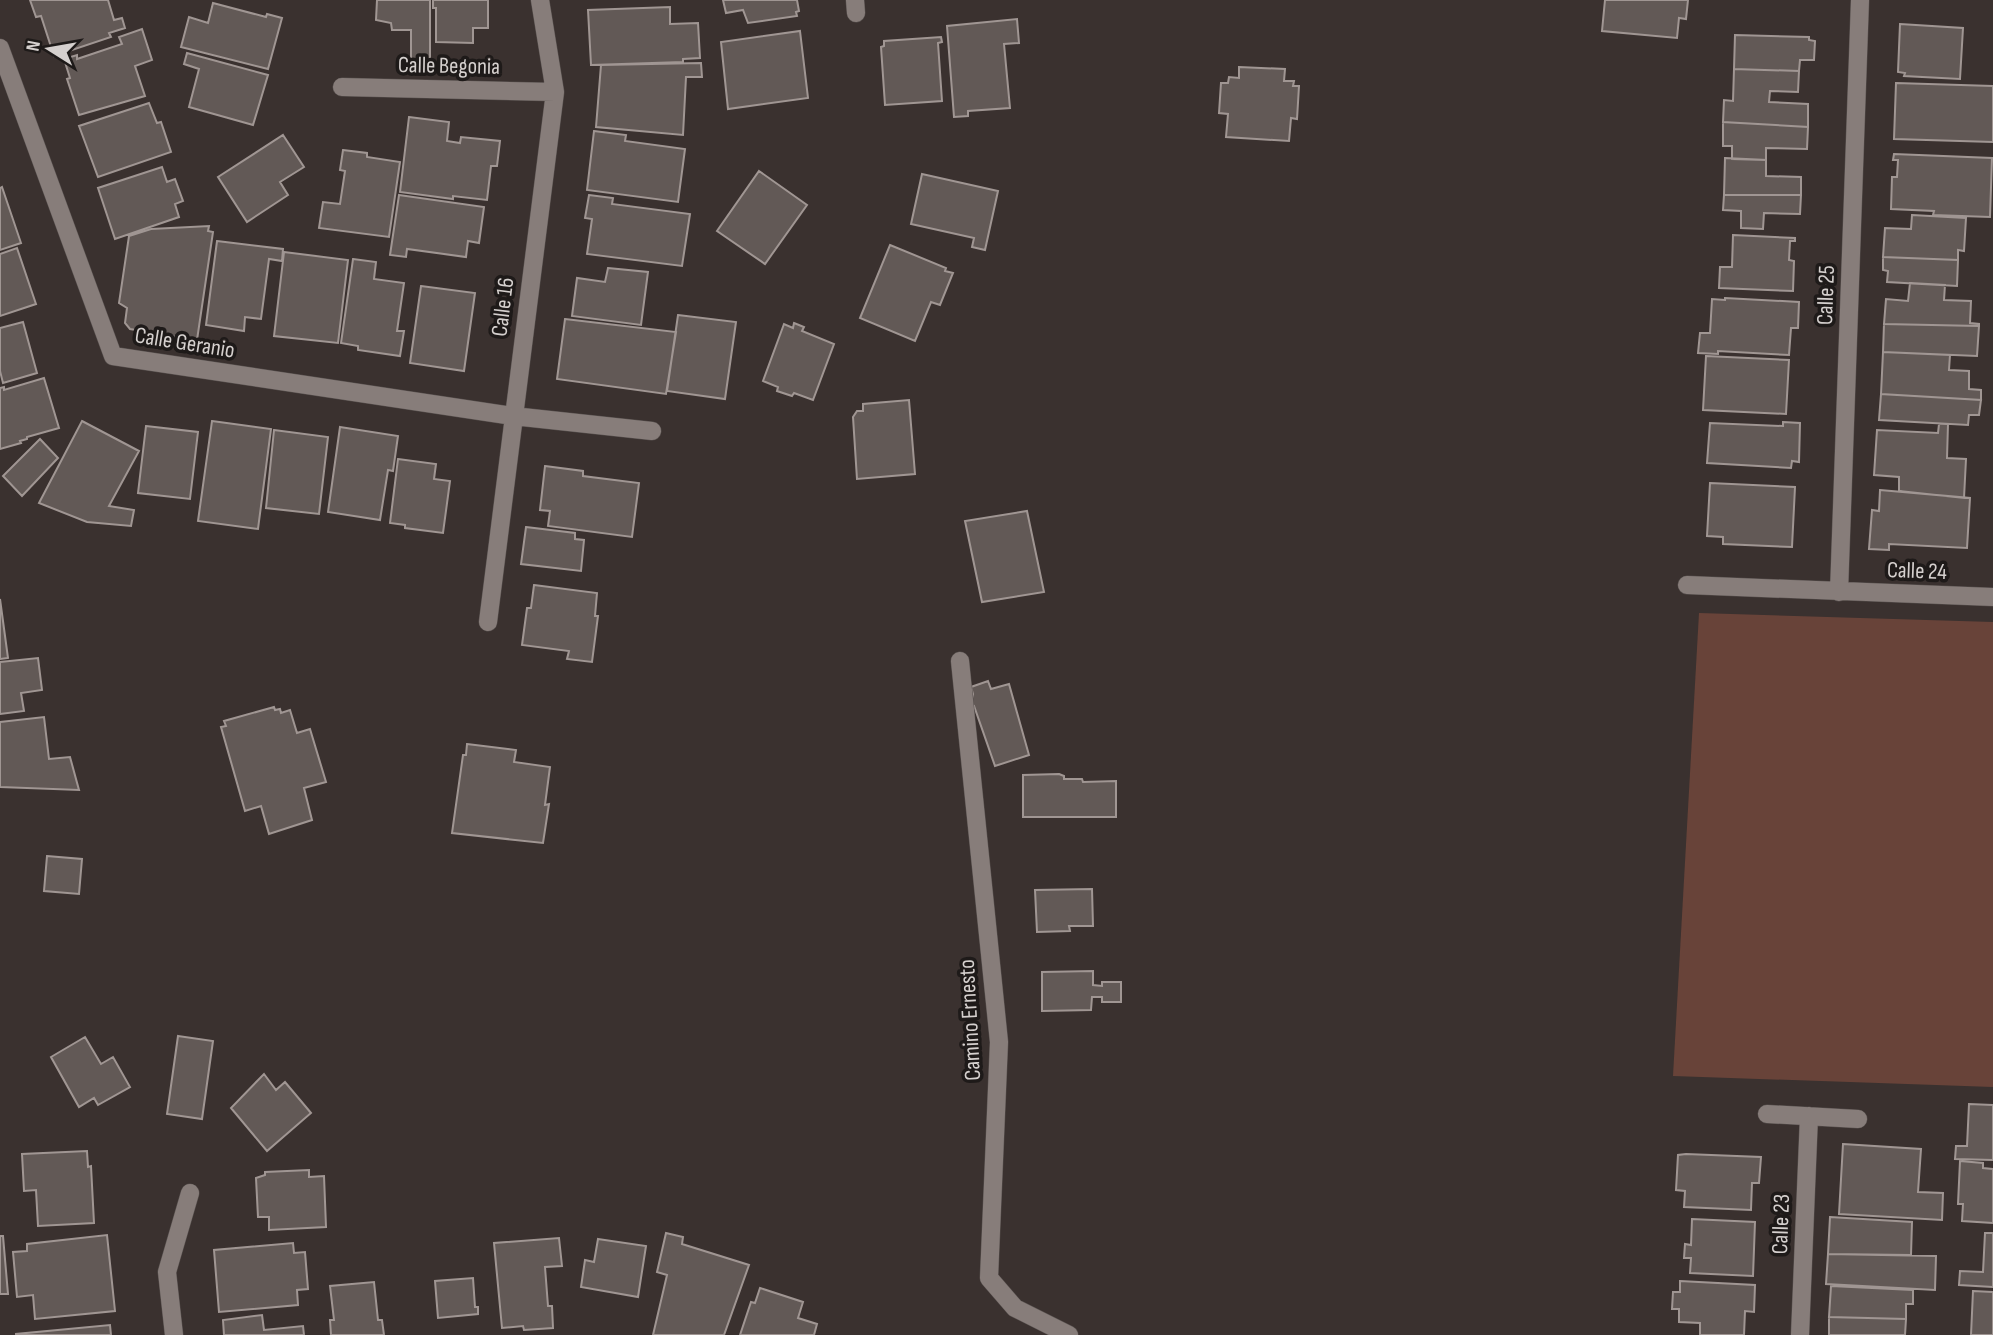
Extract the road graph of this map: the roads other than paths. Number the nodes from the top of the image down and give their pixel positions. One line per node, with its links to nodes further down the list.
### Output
1 (540, 0): 5 (street, Calle 16)
2 (1860, 0): 9 (street, Calle 25)
3 (0, 48): 6 (street, Calle Geranio)
4 (342, 87): 5 (street, Calle Begonia)
5 (555, 92): 6 (street, Calle 16)
6 (513, 416): 7 (street, Calle Geranio); 11 (street, Calle 16)
7 (652, 431)
8 (1688, 585): 9 (street, Calle 24)
9 (1839, 592): 10 (street, Calle 24)
10 (1993, 597)
11 (488, 622)
12 (960, 661): 18 (street, Camino Ernesto)
13 (1767, 1114): 14 (street)
14 (1809, 1116): 15 (street); 19 (street, Calle 23)
15 (1858, 1119)
16 (190, 1192): 17 (street)
17 (174, 1335)
18 (1069, 1335)
19 (1800, 1335)

